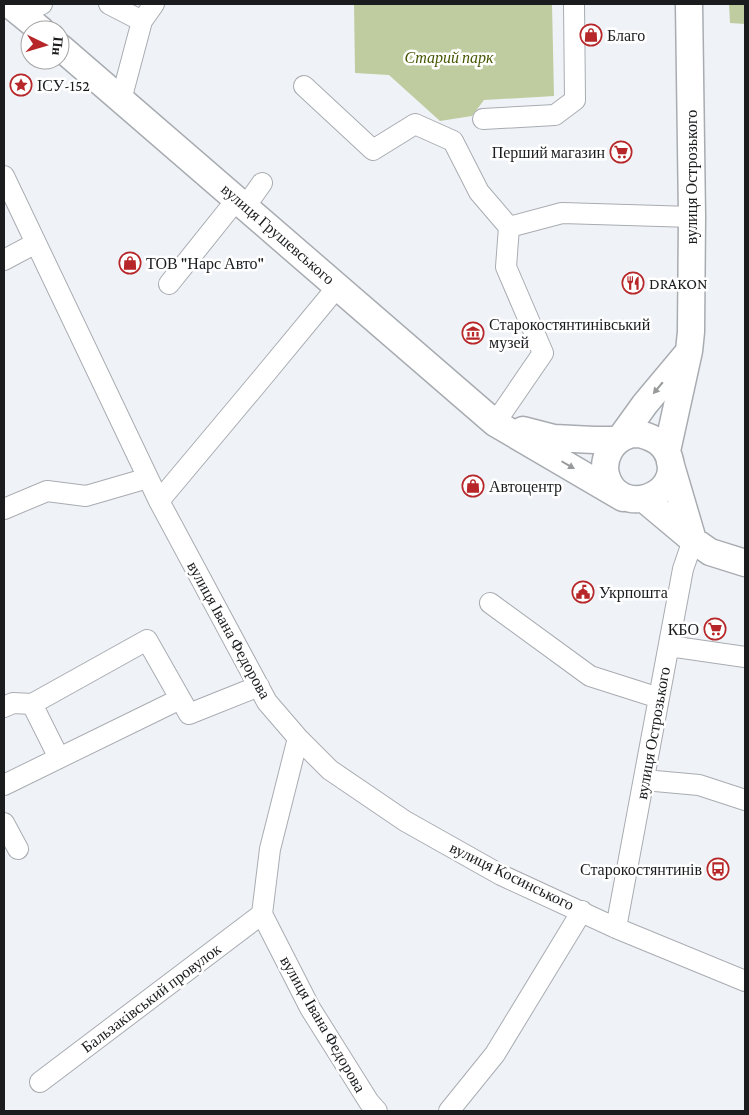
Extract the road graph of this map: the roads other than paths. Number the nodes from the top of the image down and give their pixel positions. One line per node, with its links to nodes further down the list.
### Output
1 (109, 4): 5 (street)
2 (154, 4): 5 (street)
3 (574, 4): 9 (street)
4 (689, 4): 13 (main road, вулиця Острозького)
5 (142, 22): 8 (street)
6 (70, 56): 8 (main road, вулиця Грушевського)
7 (304, 86): 14 (street)
8 (121, 100): 12 (main road, вулиця Грушевського)
9 (483, 119)
10 (4, 176): 15 (street, вулиця Івана Федорова)
11 (262, 184): 12 (street)
12 (241, 203): 17 (street); 18 (main road, вулиця Грушевського)
13 (692, 217): 14 (street); 19 (main road, вулиця Острозького)
14 (509, 228): 20 (street)
15 (36, 243): 16 (street); 23 (street, вулиця Івана Федорова)
16 (4, 260)
17 (169, 284)
18 (338, 286): 20 (main road, вулиця Грушевського); 25 (street)
19 (689, 351): 21 (main road, one-way to 21); 22 (main road, вулиця Острозького)
20 (495, 423): 21 (main road, вулиця Грушевського); 24 (main road, вулиця Грушевського, one-way to 24)
21 (619, 440): 22 (main road); 24 (main road)
22 (668, 456): 24 (main road); 27 (main road)
23 (148, 478): 25 (street, вулиця Івана Федорова); 26 (street)
24 (633, 499): 27 (main road, вулиця Грушевського)
25 (159, 501): 32 (street, вулиця Івана Федорова)
26 (4, 509)
27 (693, 540): 28 (main road, вулиця Грушевського); 30 (street, вулиця Острозького)
28 (745, 563)
29 (490, 603): 33 (street)
30 (669, 646): 31 (street); 33 (street, вулиця Острозького)
31 (745, 657)
32 (259, 686): 34 (street); 37 (street, вулиця Івана Федорова)
33 (659, 698): 39 (street, вулиця Острозького)
34 (180, 699): 35 (street); 38 (street)
35 (32, 704): 36 (street); 38 (street)
36 (4, 707)
37 (298, 738): 44 (street, вулиця Косинського); 45 (street)
38 (59, 758): 40 (street)
39 (644, 780): 41 (street); 46 (street, вулиця Острозького)
40 (4, 785)
41 (745, 800)
42 (4, 823): 43 (street)
43 (18, 849)
44 (582, 911): 46 (street, вулиця Косинського); 50 (street)
45 (262, 914): 48 (street, Бальзаківський провулок); 49 (street, вулиця Івана Федорова)
46 (616, 928): 47 (street, вулиця Косинського)
47 (745, 981)
48 (40, 1082)
49 (377, 1111)
50 (449, 1111)

